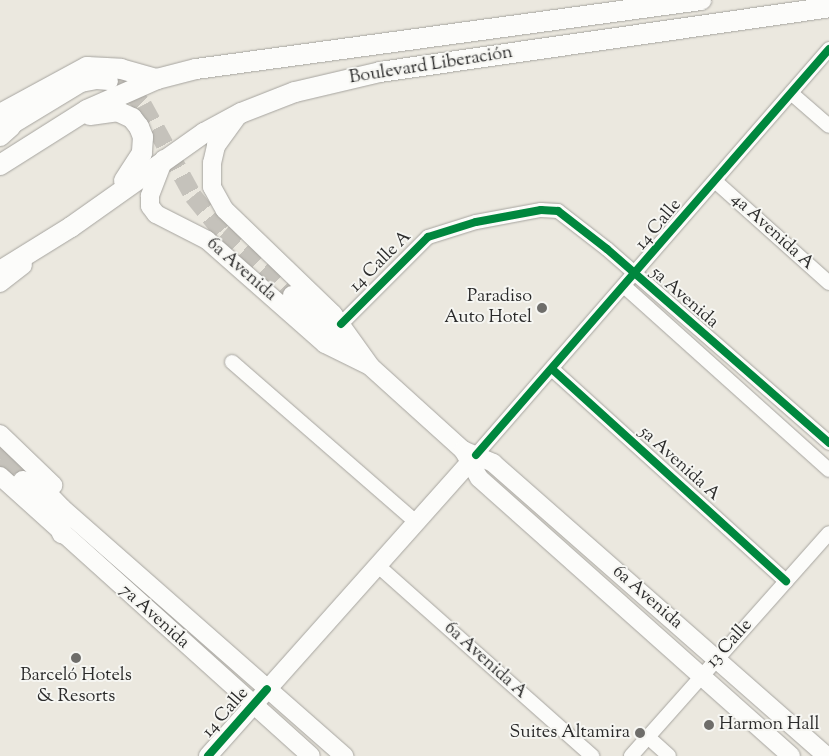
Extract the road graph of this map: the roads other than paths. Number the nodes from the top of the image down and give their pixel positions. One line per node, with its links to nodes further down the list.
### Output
1 (701, 0): 2 (highway, Boulevard Liberación)
2 (670, 3): 5 (highway, Boulevard Liberación)
3 (829, 7): 8 (highway, Boulevard Liberación)
4 (829, 49): 7 (street, 14 Calle)
5 (157, 79): 10 (highway); 11 (highway, Boulevard Liberación)
6 (110, 81): 10 (main road)
7 (791, 93): 9 (street); 14 (street, 14 Calle)
8 (241, 113): 12 (highway, Boulevard Liberación); 24 (main road, 6a Avenida)
9 (829, 126)
10 (3, 127)
11 (52, 130): 13 (highway, Boulevard Liberación); 15 (highway)
12 (164, 159): 15 (highway, Boulevard Liberación); 26 (main road, 6a Avenida)
13 (0, 165)
14 (715, 181): 19 (street, 14 Calle); 21 (street, 4a Avenida A)
15 (113, 197): 17 (highway, Boulevard Liberación)
16 (476, 222): 19 (street, 5a Avenida); 24 (street, 14 Calle A)
17 (71, 227): 18 (highway, Boulevard Liberación); 20 (main road, Boulevard Liberación)
18 (0, 271)
19 (636, 276): 22 (street, 14 Calle); 29 (street, 5a Avenida)
20 (0, 283)
21 (829, 283)
22 (625, 287): 27 (street, 14 Calle); 31 (street, 5a Avenida)
23 (292, 294): 26 (main road)
24 (341, 324): 26 (main road, 6a Avenida)
25 (232, 362): 34 (street)
26 (371, 367): 30 (main road, 6a Avenida)
27 (552, 369): 30 (street, 14 Calle); 38 (street, 5a Avenida A)
28 (0, 434): 35 (main road, 7a Avenida)
29 (829, 443)
30 (465, 457): 34 (main road, 14 Calle); 39 (main road, 6a Avenida); 40 (main road, 6a Avenida)
31 (829, 470)
32 (0, 476): 35 (main road, 7a Avenida)
33 (26, 477): 35 (highway); 35 (main road, 7a Avenida)
34 (416, 522): 37 (main road, 14 Calle)
35 (70, 532): 41 (main road, 7a Avenida); 42 (main road, 7a Avenida)
36 (829, 532): 38 (street, 13 Calle)
37 (377, 565): 41 (main road, 14 Calle); 47 (street, 6a Avenida A)
38 (786, 581): 39 (street, 13 Calle)
39 (717, 659): 40 (street, 13 Calle); 51 (main road, 6a Avenida)
40 (702, 676): 43 (street, 13 Calle); 50 (main road, 6a Avenida)
41 (267, 689): 42 (main road, 14 Calle); 46 (main road, 7a Avenida)
42 (253, 706): 44 (main road, 14 Calle); 45 (main road, 7a Avenida)
43 (648, 738): 48 (street, 13 Calle); 49 (street)
44 (208, 756)
45 (311, 756)
46 (344, 756)
47 (592, 756)
48 (631, 756)
49 (669, 756)
50 (791, 756)
51 (826, 756)

